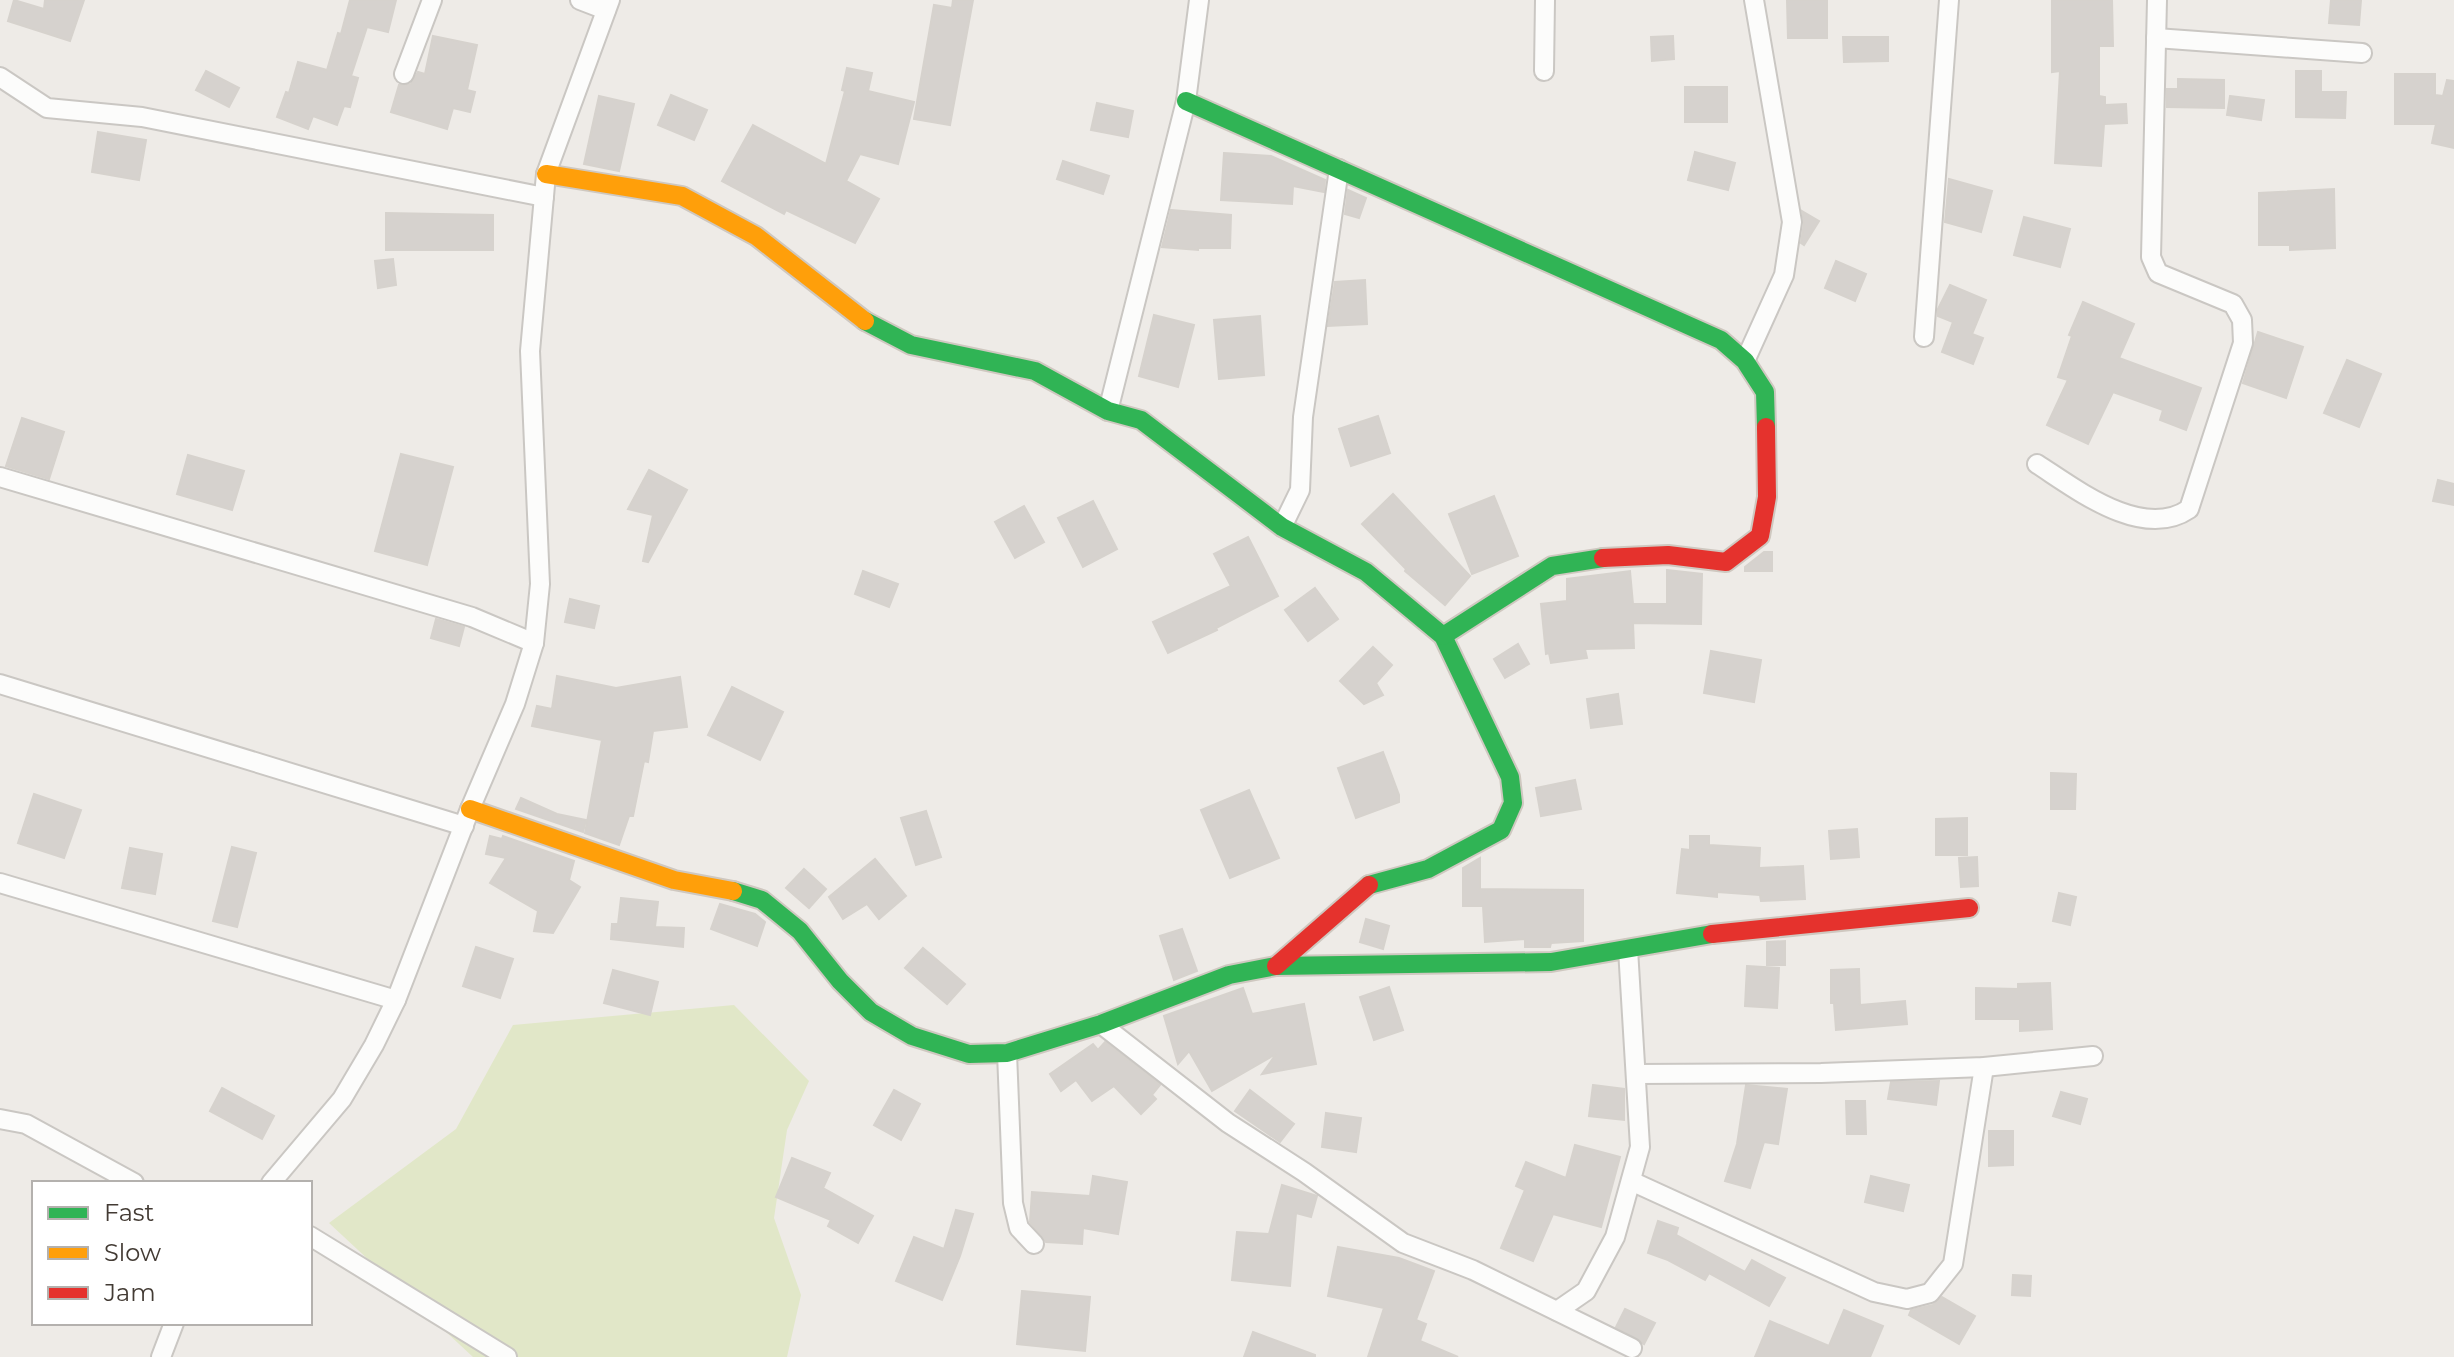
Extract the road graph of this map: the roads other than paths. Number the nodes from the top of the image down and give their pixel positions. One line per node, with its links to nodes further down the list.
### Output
1 (432, 0): 12 (street)
2 (580, 0): 8 (street)
3 (1199, 0): 14 (street)
4 (1545, 0): 11 (street)
5 (1754, 0): 19 (street)
6 (1949, 0): 18 (street)
7 (2157, 0): 9 (street)
8 (608, 5): 16 (street)
9 (2156, 38): 10 (street); 21 (street)
10 (2362, 53)
11 (1544, 71)
12 (404, 74)
13 (0, 77): 17 (street)
14 (1186, 101): 15 (street); 20 (street)
15 (1339, 169): 19 (street); 23 (street)
16 (546, 174): 17 (street); 20 (street)
17 (544, 197): 25 (street)
18 (1924, 337)
19 (1745, 361): 24 (street)
20 (1108, 411): 23 (street)
21 (2037, 464)
22 (0, 477): 25 (street)
23 (1282, 527): 24 (street)
24 (1443, 636): 31 (street)
25 (534, 643): 27 (street)
26 (0, 684): 27 (street)
27 (467, 818): 32 (street); 34 (street)
28 (0, 883): 32 (street)
29 (1969, 908): 30 (street)
30 (1628, 949): 31 (street); 37 (street)
31 (1276, 966): 33 (street)
32 (396, 1000): 40 (street)
33 (1101, 1024): 34 (street); 44 (street)
34 (1007, 1053): 43 (street)
35 (2093, 1056): 36 (street)
36 (1984, 1067): 37 (street); 41 (street)
37 (1637, 1074): 41 (street)
38 (0, 1119): 39 (street)
39 (130, 1181)
40 (273, 1181)
41 (1631, 1181): 44 (street)
42 (312, 1237): 48 (street)
43 (1034, 1244)
44 (1557, 1311): 46 (street)
45 (173, 1325): 47 (street)
46 (1632, 1348)
47 (161, 1357)
48 (507, 1357)

